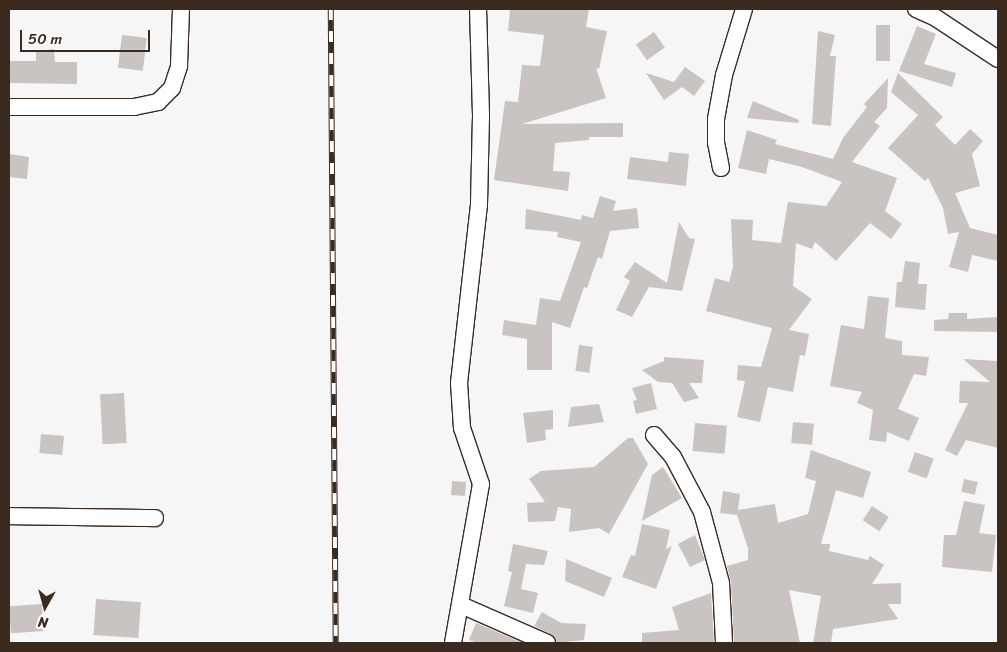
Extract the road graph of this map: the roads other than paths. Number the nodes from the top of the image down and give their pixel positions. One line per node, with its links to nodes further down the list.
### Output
1 (181, 9): 6 (street)
2 (478, 9): 11 (street)
3 (744, 9): 7 (street)
4 (916, 9): 5 (street)
5 (998, 59)
6 (9, 107)
7 (721, 168)
8 (654, 436): 14 (street)
9 (9, 516): 10 (street)
10 (155, 518)
11 (461, 605): 12 (street); 13 (street)
12 (453, 643)
13 (547, 643)
14 (724, 643)

